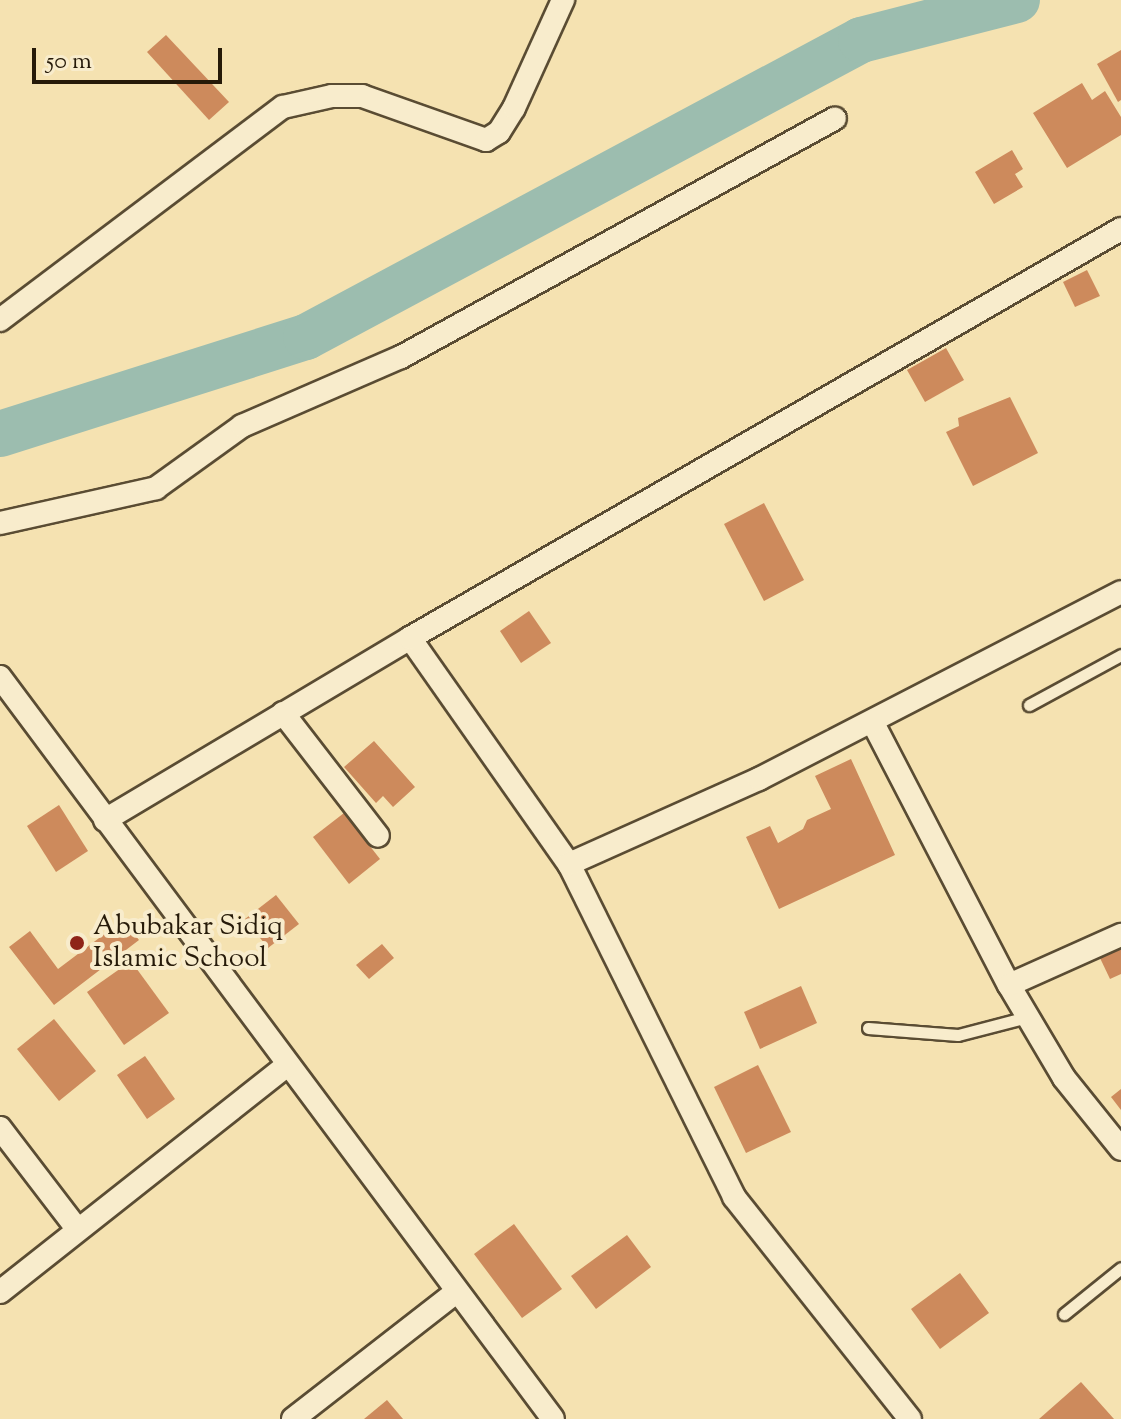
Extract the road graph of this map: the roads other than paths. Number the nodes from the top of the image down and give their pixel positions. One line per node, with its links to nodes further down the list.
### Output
1 (563, 0): 4 (street)
2 (835, 118): 5 (street)
3 (1121, 229): 7 (street)
4 (0, 320)
5 (0, 523)
6 (1119, 598): 12 (street)
7 (410, 638): 11 (street); 15 (street)
8 (1121, 655): 10 (lane)
9 (0, 677): 13 (street)
10 (1029, 705)
11 (283, 713): 13 (street); 14 (street)
12 (873, 723): 15 (street); 17 (street)
13 (105, 820): 20 (street)
14 (378, 836)
15 (569, 864): 30 (street)
16 (1121, 935): 17 (street)
17 (1009, 985): 18 (street)
18 (1027, 1017): 19 (lane); 22 (street)
19 (868, 1028)
20 (287, 1065): 23 (street); 26 (street)
21 (0, 1128): 23 (street)
22 (1121, 1149)
23 (78, 1230): 25 (street)
24 (1121, 1268): 27 (lane)
25 (0, 1292)
26 (456, 1292): 28 (street); 29 (street)
27 (1064, 1314)
28 (293, 1419)
29 (553, 1419)
30 (910, 1419)

